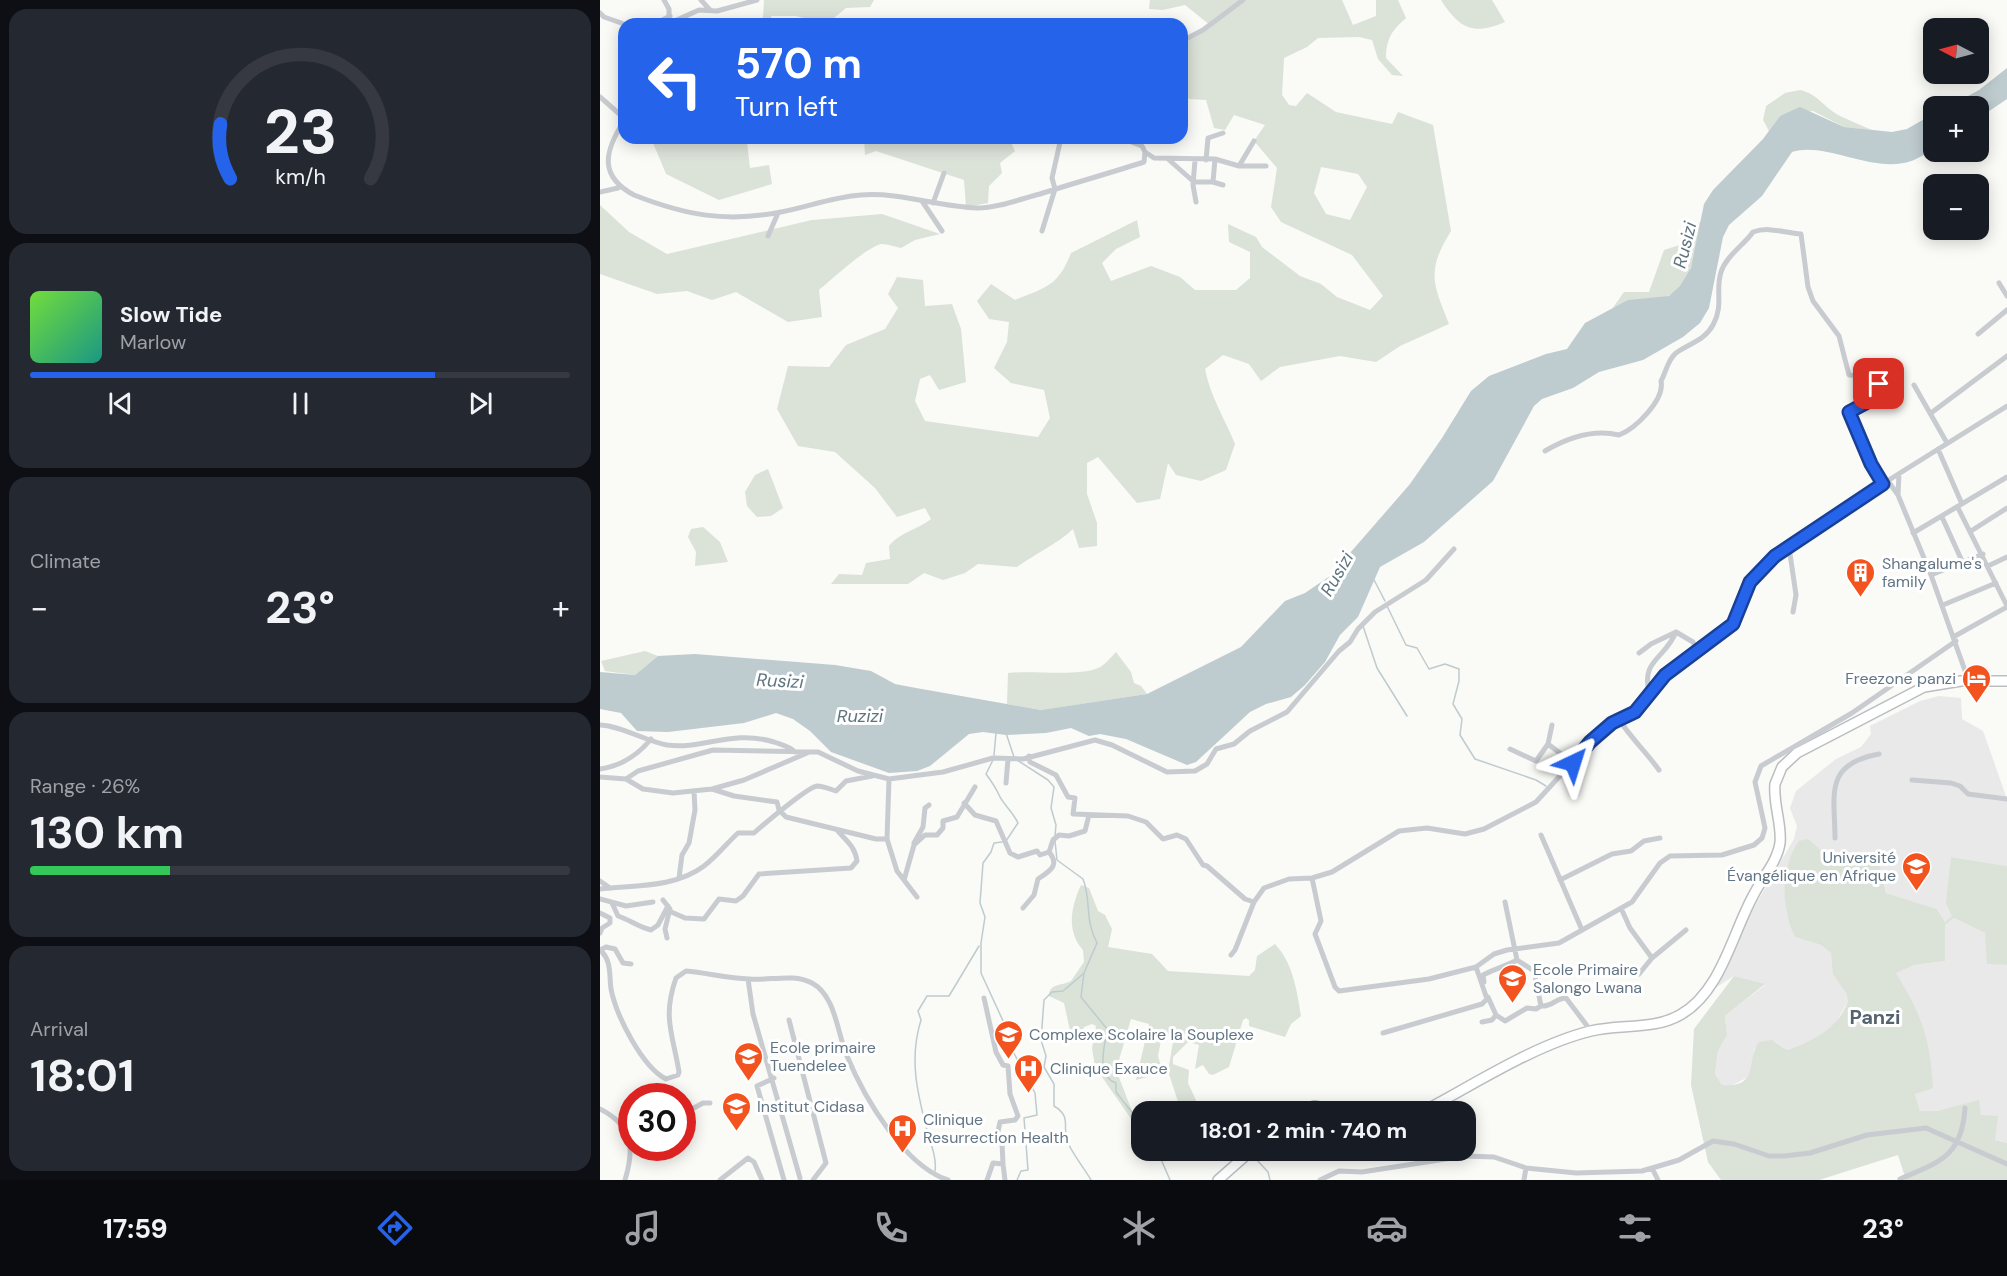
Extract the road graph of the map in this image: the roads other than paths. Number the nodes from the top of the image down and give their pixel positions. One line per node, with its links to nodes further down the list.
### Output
1 (664, 0): 7 (street)
2 (701, 0): 5 (street)
3 (757, 0): 5 (street)
4 (1243, 0): 11 (street)
5 (710, 10): 9 (street)
6 (600, 13): 10 (street)
7 (670, 16): 8 (street)
8 (666, 18)
9 (682, 18)
10 (618, 22)
11 (1188, 38)
12 (600, 97): 13 (street)
13 (618, 114)
14 (618, 129): 30 (street)
15 (1223, 133): 23 (street)
16 (1254, 141): 24 (street)
17 (1060, 144): 31 (street)
18 (1138, 144): 19 (street)
19 (1145, 152): 20 (street); 31 (street)
20 (1168, 159): 22 (street); 27 (street)
21 (1215, 159): 23 (street); 24 (street); 28 (street)
22 (1195, 160): 23 (street); 27 (street)
23 (1206, 160)
24 (1239, 166): 25 (street)
25 (1266, 166)
26 (944, 173): 35 (street)
27 (1194, 182): 28 (street); 34 (street)
28 (1213, 182): 29 (street)
29 (1223, 185)
30 (618, 188): 32 (street); 36 (street)
31 (1055, 189): 35 (street); 38 (street)
32 (600, 192)
33 (922, 201): 35 (street); 36 (street); 37 (street)
34 (1196, 202)
35 (933, 203)
36 (778, 213): 39 (street)
37 (942, 231)
38 (1042, 231)
39 (768, 236)
40 (1999, 283): 41 (street)
41 (2007, 296)
42 (2007, 310): 43 (street)
43 (1978, 334)
44 (2007, 356): 47 (street)
45 (1914, 385): 47 (street)
46 (2007, 406): 48 (street)
47 (1931, 413): 48 (street)
48 (1947, 443): 49 (street)
49 (1938, 449): 51 (street); 55 (street)
50 (1545, 451): 53 (street)
51 (1899, 474): 53 (street); 54 (street)
52 (2007, 477): 55 (street)
53 (1886, 482): 54 (street); 60 (street)
54 (1898, 495): 59 (street)
55 (1960, 506): 57 (street); 58 (street)
56 (2007, 508): 58 (street)
57 (1942, 517): 59 (street); 64 (street)
58 (1971, 531): 62 (street)
59 (1912, 533): 66 (street)
60 (1789, 547): 70 (street); 74 (street)
61 (1454, 549): 87 (street)
62 (1983, 554): 64 (street); 65 (street)
63 (2007, 557): 65 (street)
64 (1962, 561): 66 (street)
65 (1988, 566): 67 (street)
66 (1931, 575): 68 (street)
67 (1996, 583): 68 (street); 69 (street)
68 (1943, 605): 72 (street)
69 (2007, 607): 72 (street)
70 (1793, 612)
71 (1676, 633): 73 (street); 74 (street); 77 (street)
72 (1955, 638): 76 (street); 129 (street)
73 (1639, 653)
74 (1698, 653): 77 (street)
75 (2007, 681): 76 (highway)
76 (1969, 682): 149 (highway)
77 (1649, 692): 78 (street)
78 (1620, 721): 89 (street); 91 (street)
79 (600, 725): 81 (street)
80 (1552, 725): 82 (street)
81 (651, 739): 84 (street); 90 (street)
82 (1548, 744): 83 (street); 89 (street)
83 (1509, 749)
84 (795, 752): 85 (street); 94 (street)
85 (810, 752): 92 (street); 99 (street)
86 (1879, 754): 109 (street)
87 (1029, 756): 88 (street); 105 (street)
88 (1014, 759): 95 (street); 97 (street)
89 (1573, 763): 114 (street)
90 (600, 769)
91 (1659, 770)
92 (873, 776): 95 (street); 104 (street)
93 (600, 777): 94 (street)
94 (626, 779): 100 (street)
95 (889, 779): 110 (street)
96 (1912, 780): 101 (street)
97 (1006, 783)
98 (975, 787): 102 (street)
99 (712, 789): 100 (street); 104 (street)
100 (694, 791): 113 (street)
101 (2007, 799)
102 (964, 803): 111 (street); 112 (street)
103 (929, 805): 111 (street)
104 (779, 810): 106 (street); 113 (street)
105 (1089, 815): 112 (street); 124 (street)
106 (837, 830): 110 (street); 127 (street)
107 (1541, 835): 116 (street)
108 (1660, 838): 116 (street)
109 (1835, 838)
110 (887, 839): 115 (street)
111 (914, 844): 115 (street)
112 (1049, 852): 128 (street)
113 (679, 878): 118 (street)
114 (1312, 878): 124 (street); 141 (street)
115 (904, 880): 120 (street)
116 (1560, 880): 131 (street)
117 (600, 881): 118 (street)
118 (609, 888): 119 (street)
119 (600, 889)
120 (918, 897)
121 (600, 899): 126 (street)
122 (663, 900): 127 (street)
123 (653, 902): 126 (street)
124 (1254, 902): 137 (street)
125 (1505, 902): 136 (street)
126 (612, 903): 127 (street)
127 (669, 908): 134 (street)
128 (1023, 908)
129 (1621, 908): 131 (street); 138 (street)
130 (600, 913): 133 (street)
131 (1582, 930): 136 (street)
132 (1686, 930): 138 (street)
133 (600, 933)
134 (667, 938)
135 (600, 950): 140 (street); 143 (street)
136 (1514, 950): 139 (street); 141 (street)
137 (1231, 955)
138 (1652, 958): 142 (street)
139 (1517, 960): 145 (street); 146 (street)
140 (631, 964)
141 (1476, 967): 150 (street)
142 (1639, 974)
143 (748, 980): 151 (street); 172 (street)
144 (984, 998): 161 (street)
145 (1541, 1006): 146 (street); 149 (street)
146 (1496, 1015): 148 (street)
147 (789, 1020): 171 (street)
148 (1482, 1022)
149 (1591, 1031): 152 (highway)
150 (1383, 1033)
151 (774, 1078): 165 (street); 170 (street)
152 (1443, 1101)
153 (710, 1103): 154 (street)
154 (696, 1107)
155 (1965, 1108): 158 (street)
156 (600, 1109): 157 (street)
157 (618, 1122)
158 (1958, 1143): 162 (street); 164 (street); 166 (street)
159 (628, 1161): 167 (street)
160 (1240, 1161): 175 (highway)
161 (1003, 1164): 173 (street); 174 (street)
162 (2007, 1164)
163 (1526, 1168): 164 (street); 176 (street); 177 (street)
164 (1652, 1168): 178 (street)
165 (800, 1178)
166 (1900, 1179)
167 (625, 1180)
168 (720, 1180): 169 (street)
169 (762, 1180)
170 (784, 1180)
171 (813, 1180)
172 (948, 1180)
173 (987, 1180)
174 (1005, 1180)
175 (1218, 1180)
176 (1320, 1180)
177 (1524, 1180)
178 (1658, 1180)

